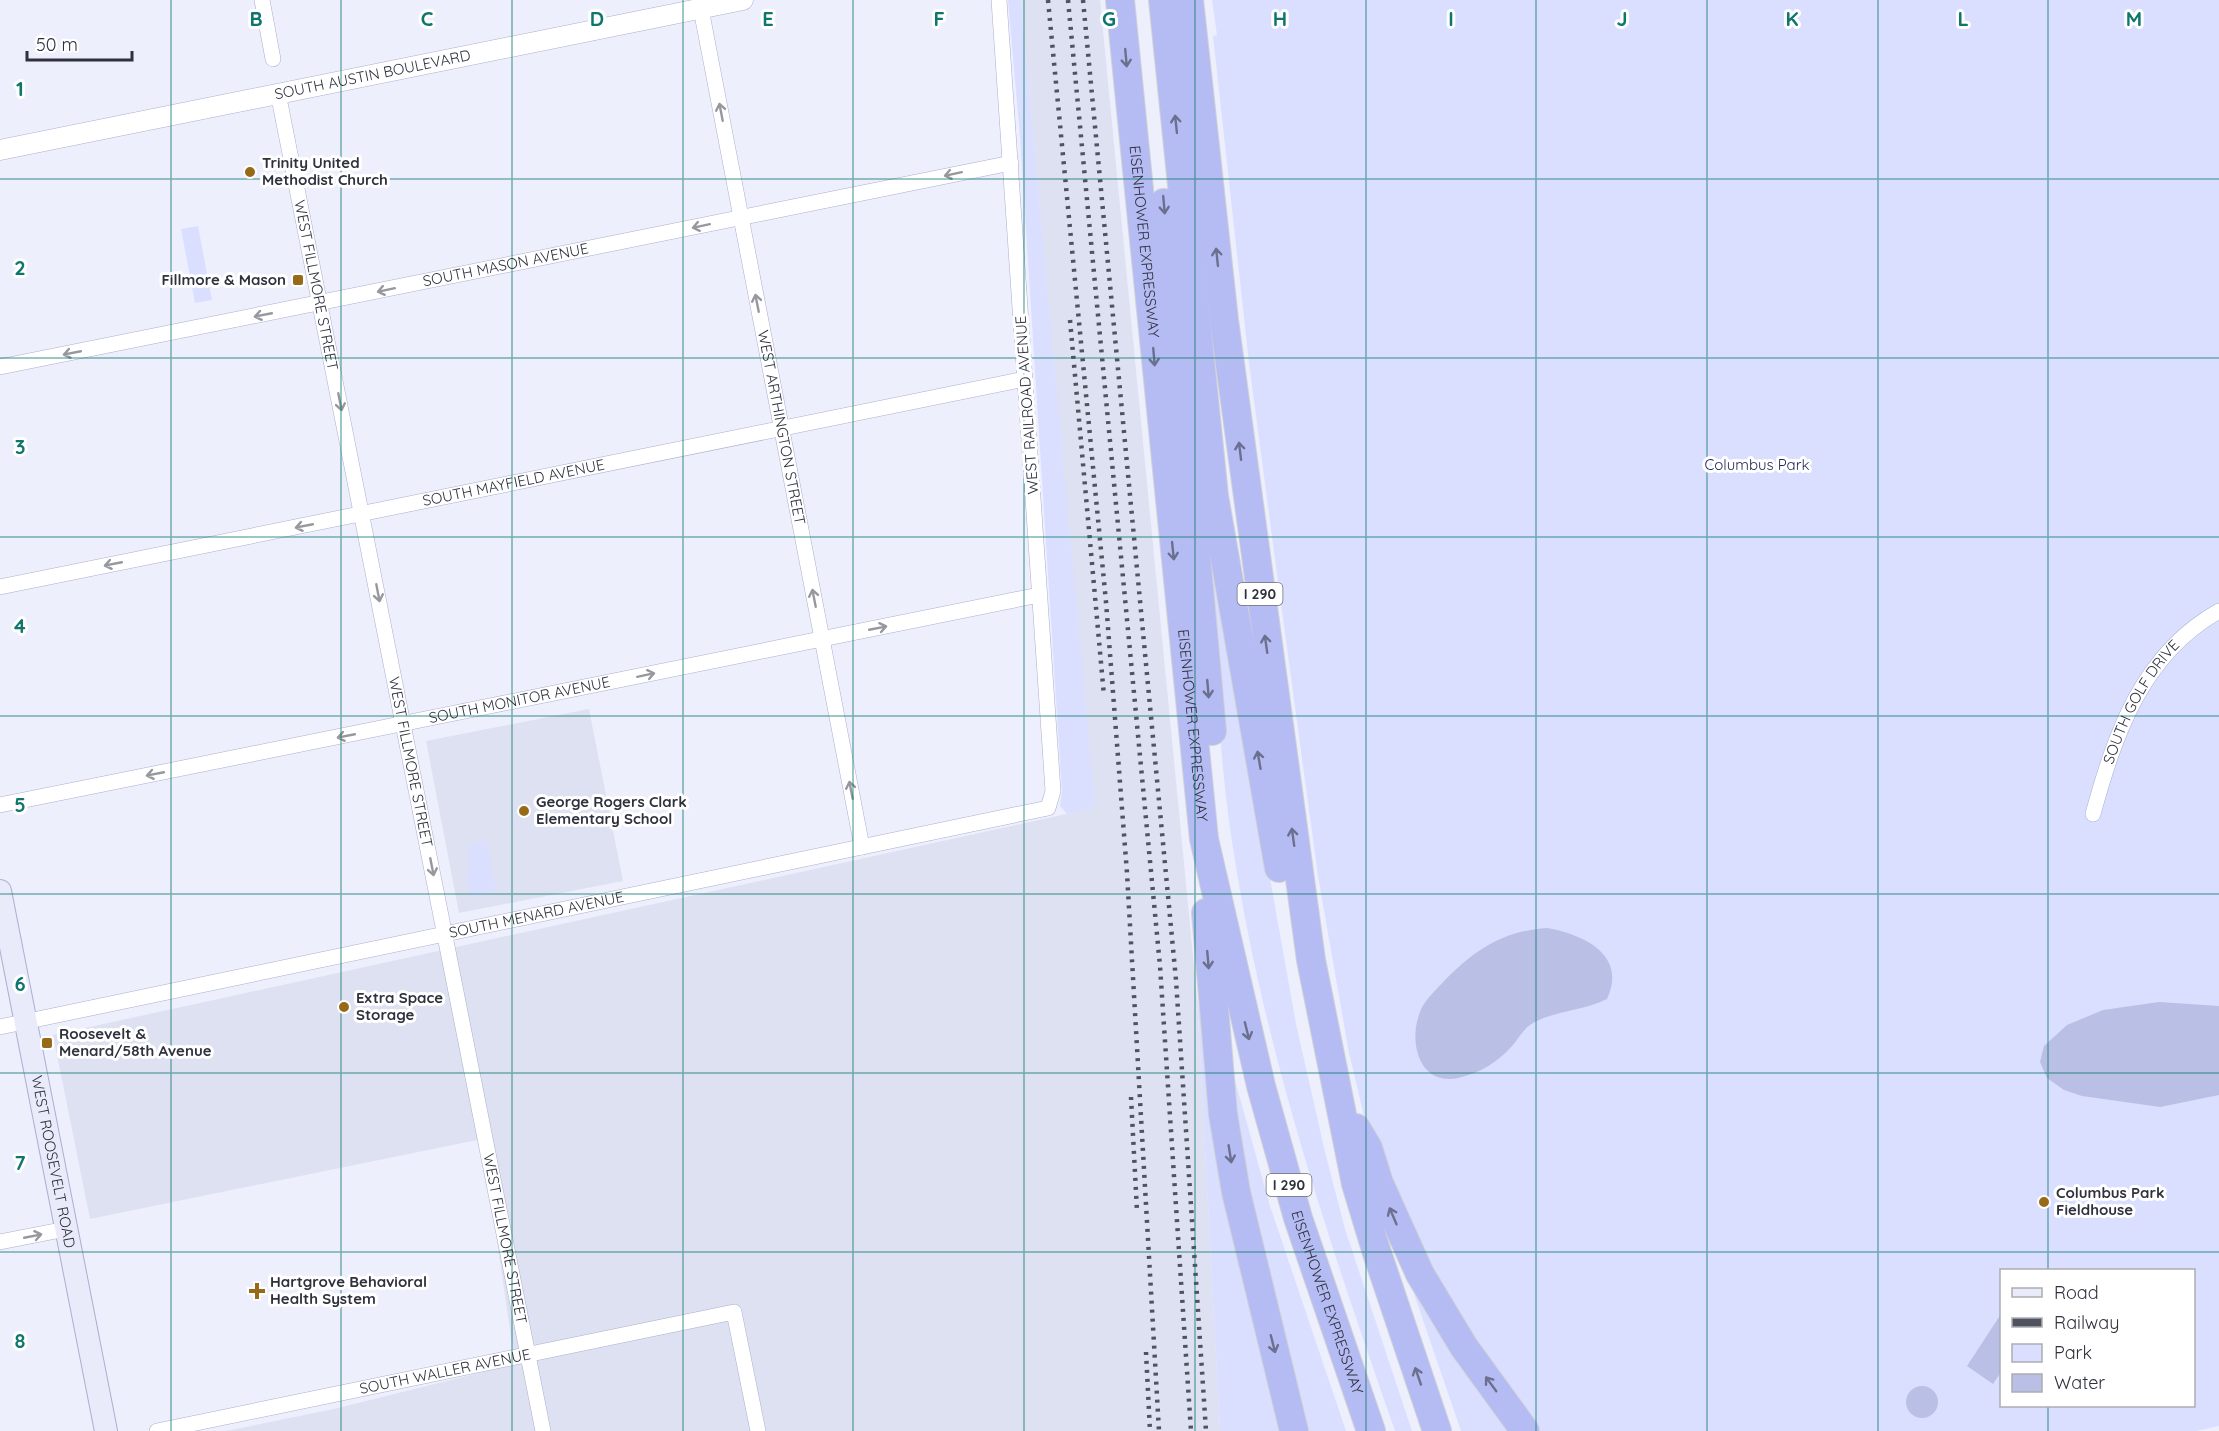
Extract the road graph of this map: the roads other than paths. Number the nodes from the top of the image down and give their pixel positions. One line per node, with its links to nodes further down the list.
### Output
1 (262, 0): 9 (street)
2 (743, 0): 8 (street, SOUTH AUSTIN BOULEVARD)
3 (999, 0): 12 (street, WEST RAILROAD AVENUE)
4 (1120, 0): 27 (highway, EISENHOWER EXPRESSWAY / I 290, one-way to 27)
5 (1145, 0): 30 (highway, one-way to 30)
6 (1163, 0): 35 (highway, one-way to 6)
7 (1189, 0): 34 (highway, I 290, one-way to 7)
8 (693, 6): 10 (street, SOUTH AUSTIN BOULEVARD); 13 (street, WEST ARTHINGTON STREET, one-way to 8)
9 (273, 59)
10 (278, 93): 11 (street, SOUTH AUSTIN BOULEVARD); 14 (street, WEST FILLMORE STREET)
11 (0, 150)
12 (1011, 163): 13 (street, SOUTH MASON AVENUE, one-way to 13); 16 (street, WEST RAILROAD AVENUE)
13 (741, 218): 14 (street, SOUTH MASON AVENUE, one-way to 14); 17 (street, WEST ARTHINGTON STREET, one-way to 13)
14 (320, 303): 15 (street, SOUTH MASON AVENUE, one-way to 15); 18 (street, WEST FILLMORE STREET, one-way to 18)
15 (0, 367)
16 (1025, 379): 17 (street, SOUTH MAYFIELD AVENUE); 20 (street, WEST RAILROAD AVENUE)
17 (781, 429): 18 (street, SOUTH MAYFIELD AVENUE); 22 (street, WEST ARTHINGTON STREET, one-way to 17)
18 (362, 514): 19 (street, SOUTH MAYFIELD AVENUE, one-way to 19); 23 (street, WEST FILLMORE STREET, one-way to 23)
19 (0, 587)
20 (1039, 595): 22 (street, SOUTH MONITOR AVENUE, one-way to 20); 25 (street, WEST RAILROAD AVENUE)
21 (2219, 611): 26 (street, SOUTH GOLF DRIVE)
22 (822, 639): 23 (street, SOUTH MONITOR AVENUE, one-way to 22); 28 (street, WEST ARTHINGTON STREET, one-way to 22)
23 (403, 724): 24 (street, SOUTH MONITOR AVENUE, one-way to 24); 31 (street, WEST FILLMORE STREET, one-way to 31)
24 (0, 805)
25 (1048, 808): 28 (street, SOUTH MENARD AVENUE)
26 (2092, 813)
27 (1204, 839): 30 (highway, EISENHOWER EXPRESSWAY / I 290); 43 (highway, one-way to 43)
28 (861, 847): 31 (street, SOUTH MENARD AVENUE)
29 (0, 891): 32 (main road, WEST ROOSEVELT ROAD)
30 (1223, 933): 44 (highway, EISENHOWER EXPRESSWAY / I 290, one-way to 44)
31 (445, 934): 32 (street, SOUTH MENARD AVENUE); 38 (street, WEST FILLMORE STREET)
32 (26, 1022): 33 (street, SOUTH MENARD AVENUE); 36 (main road, WEST ROOSEVELT ROAD)
33 (0, 1027)
34 (1337, 1094): 35 (highway, I 290); 46 (highway, one-way to 34)
35 (1356, 1184): 45 (highway, I 290, one-way to 35)
36 (66, 1229): 37 (street, one-way to 36); 39 (main road, WEST ROOSEVELT ROAD)
37 (0, 1242)
38 (527, 1354): 40 (street, SOUTH WALLER AVENUE); 41 (street, WEST FILLMORE STREET); 42 (street, SOUTH WALLER AVENUE)
39 (106, 1431)
40 (157, 1431)
41 (543, 1431)
42 (758, 1431)
43 (1294, 1431)
44 (1371, 1431)
45 (1437, 1431)
46 (1525, 1431)

